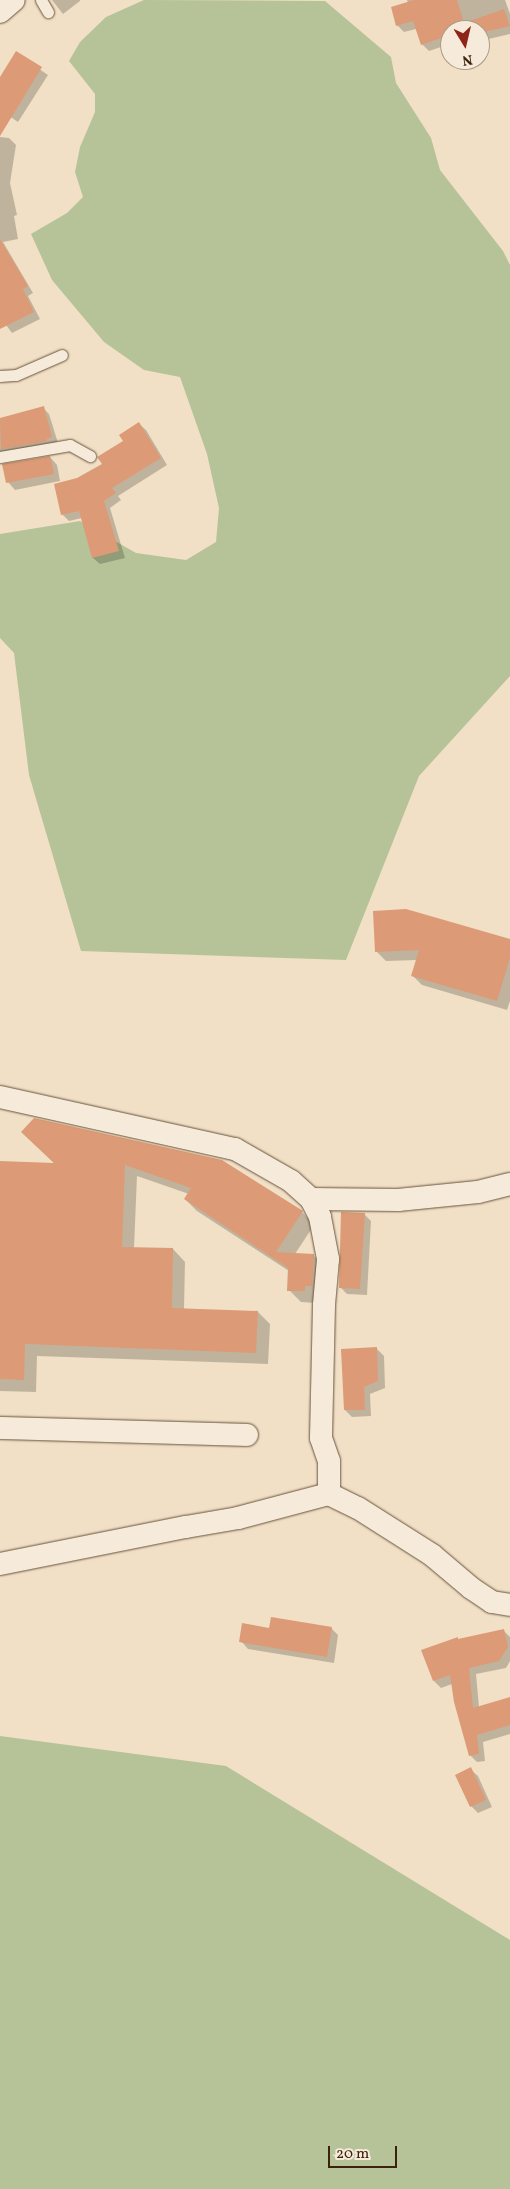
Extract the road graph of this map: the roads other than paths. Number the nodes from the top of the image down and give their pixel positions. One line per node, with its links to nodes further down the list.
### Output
1 (14, 0): 3 (street)
2 (41, 0): 4 (lane)
3 (0, 12)
4 (48, 12)
5 (62, 355): 6 (lane)
6 (0, 376)
7 (90, 456): 8 (lane)
8 (0, 457)
9 (0, 1096): 11 (street)
10 (510, 1184): 11 (street)
11 (312, 1199): 14 (street)
12 (0, 1428): 13 (street)
13 (247, 1435)
14 (330, 1494): 15 (street); 16 (street)
15 (0, 1564)
16 (510, 1605)

